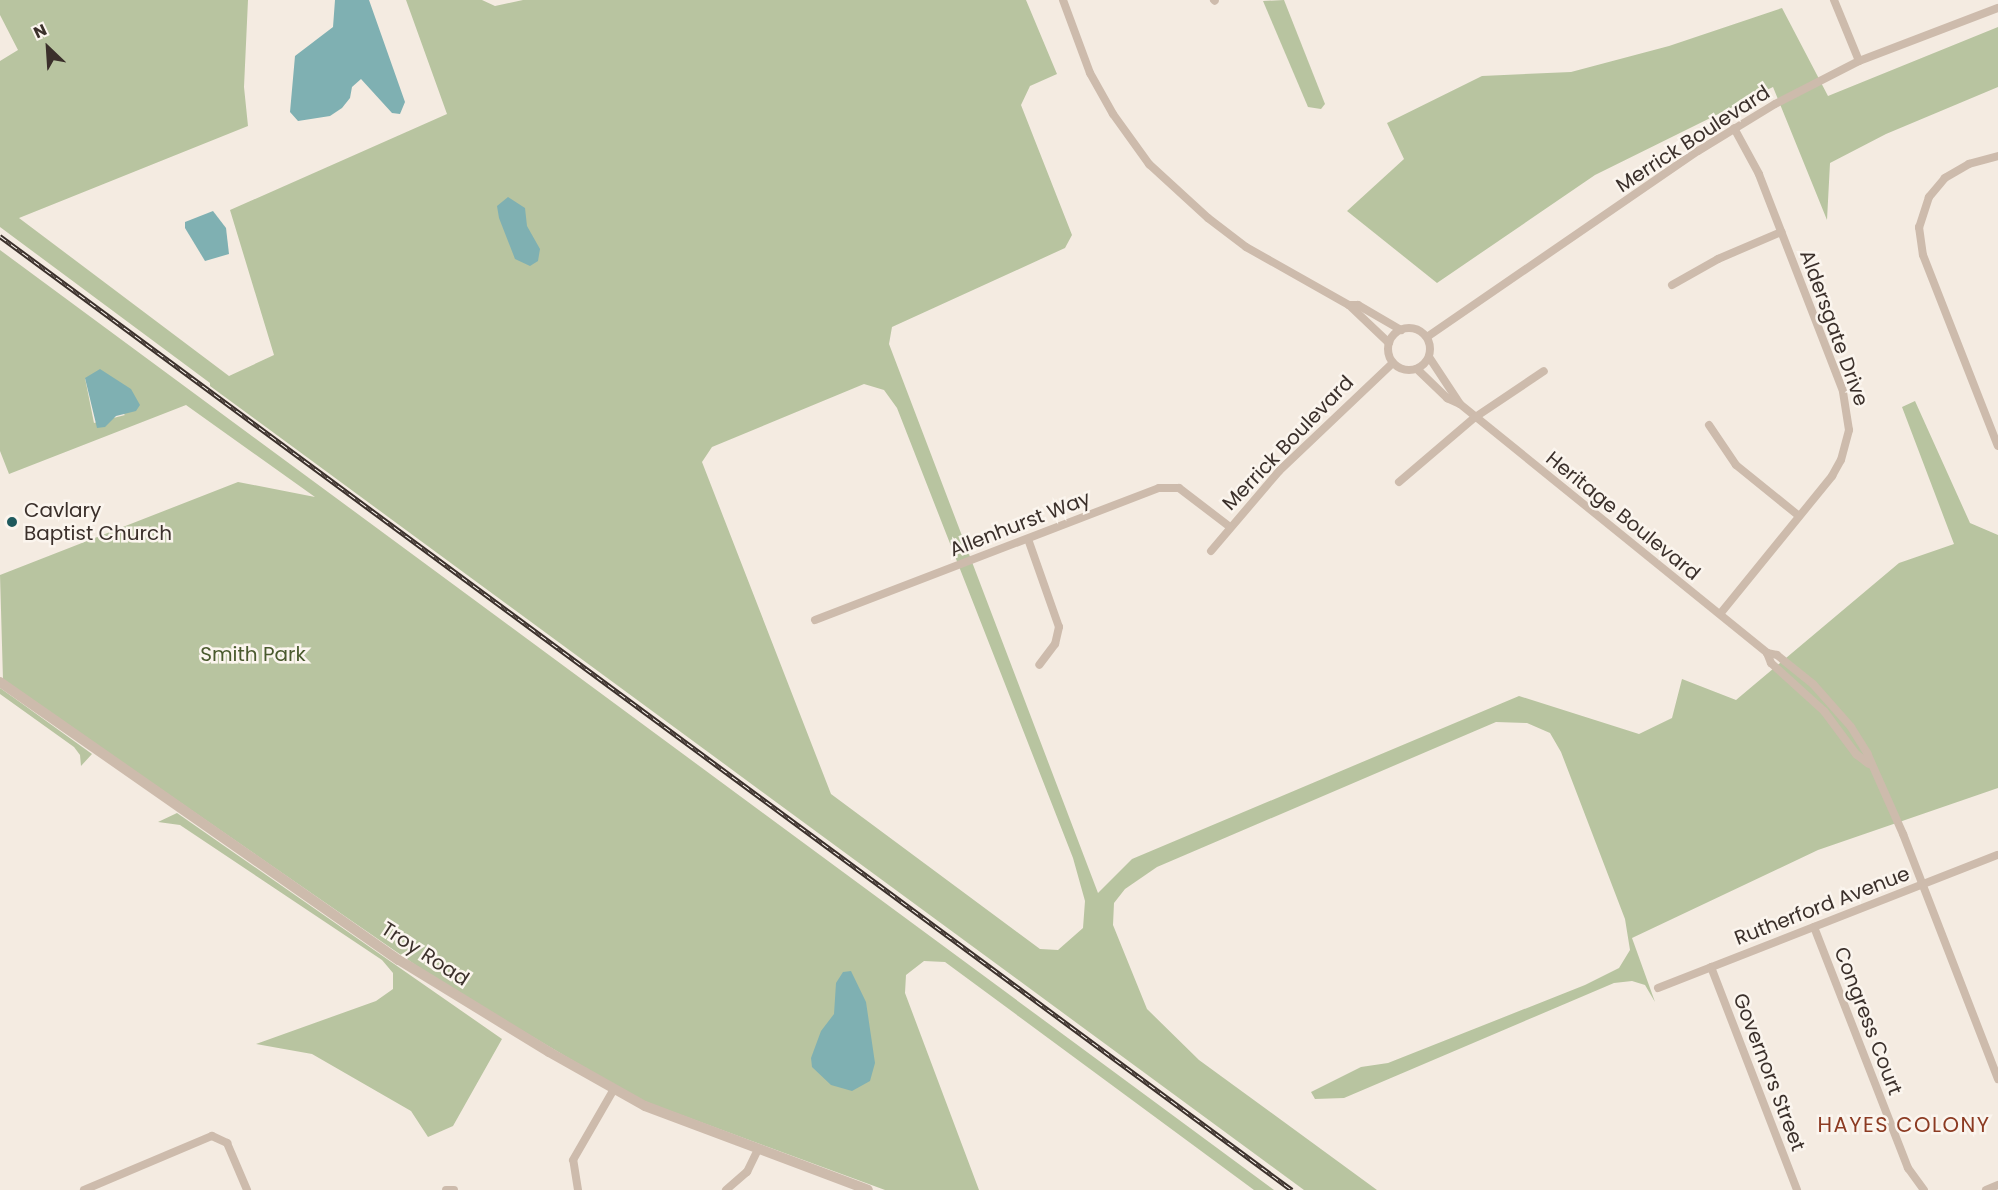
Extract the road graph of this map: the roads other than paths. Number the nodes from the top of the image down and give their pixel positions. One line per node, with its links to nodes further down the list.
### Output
1 (1063, 0): 9 (street)
2 (1834, 0): 4 (street)
3 (1998, 8): 4 (street, Merrick Boulevard)
4 (1860, 61): 5 (street, Merrick Boulevard)
5 (1734, 129): 7 (street, Aldersgate Drive); 11 (street, Merrick Boulevard)
6 (1998, 156): 20 (street)
7 (1781, 232): 8 (street); 22 (street, Aldersgate Drive)
8 (1672, 285)
9 (1349, 305): 10 (street); 12 (street)
10 (1401, 330): 11 (street); 12 (street)
11 (1427, 337): 13 (street)
12 (1389, 343): 14 (street)
13 (1429, 357): 15 (street); 17 (street, Heritage Boulevard)
14 (1393, 363): 15 (street); 23 (street, Merrick Boulevard)
15 (1417, 369): 17 (street, Heritage Boulevard)
16 (1544, 371): 18 (street)
17 (1460, 404): 18 (street, Heritage Boulevard)
18 (1474, 418): 21 (street); 26 (street, Heritage Boulevard)
19 (1709, 425): 22 (street)
20 (1998, 446)
21 (1399, 482)
22 (1799, 516): 26 (street, Aldersgate Drive)
23 (1230, 526): 24 (street, Allenhurst Way); 25 (street, Merrick Boulevard)
24 (1028, 539): 27 (street, Allenhurst Way); 28 (street)
25 (1211, 551)
26 (1719, 615): 31 (street, Heritage Boulevard)
27 (815, 620)
28 (1039, 665)
29 (0, 682): 36 (street, Troy Road)
30 (1998, 855): 31 (street, Rutherford Avenue)
31 (1923, 884): 32 (street, Rutherford Avenue); 35 (street, Heritage Boulevard)
32 (1814, 927): 33 (street, Rutherford Avenue); 47 (street, Congress Court)
33 (1711, 967): 34 (street, Rutherford Avenue); 46 (street, Governors Street)
34 (1658, 987)
35 (1998, 1079)
36 (614, 1089): 37 (street, Troy Road); 43 (street)
37 (758, 1149): 44 (street); 45 (street, Troy Road)
38 (1998, 1185): 48 (street)
39 (84, 1190): 40 (street)
40 (247, 1190)
41 (446, 1190): 42 (street)
42 (454, 1190)
43 (578, 1190)
44 (726, 1190)
45 (868, 1190)
46 (1797, 1190)
47 (1924, 1190)
48 (1986, 1190)

